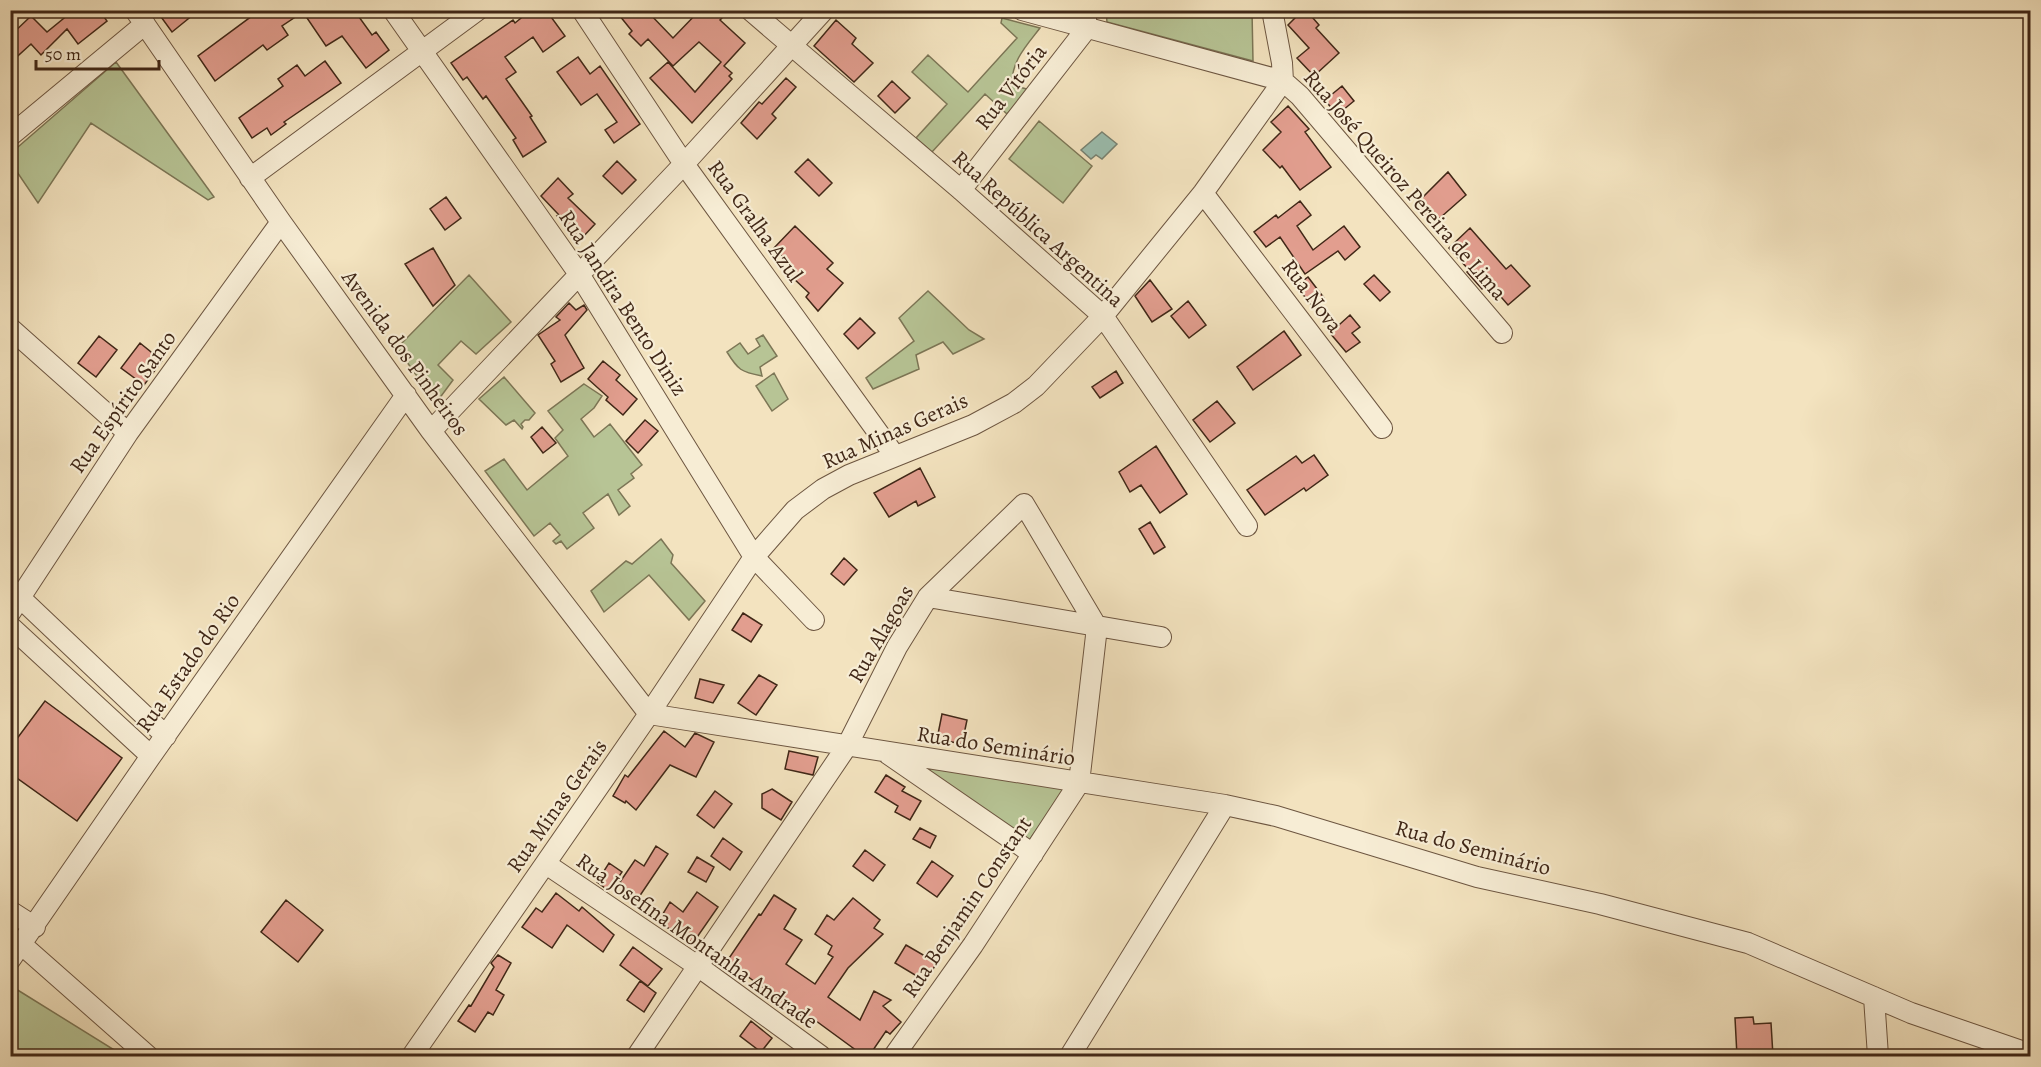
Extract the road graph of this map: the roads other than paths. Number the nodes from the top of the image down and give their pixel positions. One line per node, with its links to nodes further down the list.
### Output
1 (393, 10): 11 (street, Rua Jandira Bento Diniz)
2 (478, 10): 11 (street)
3 (582, 10): 14 (street, Rua Gralha Azul)
4 (750, 10): 10 (street, Rua República Argentina)
5 (824, 10): 10 (street)
6 (1022, 10): 9 (street, Rua José Queiroz Pereira de Lima)
7 (1272, 10): 12 (street)
8 (140, 17): 13 (street); 15 (street, Avenida dos Pinheiros)
9 (1086, 19): 12 (street, Rua José Queiroz Pereira de Lima); 16 (street, Rua Vitória)
10 (791, 46): 14 (street); 16 (street, Rua República Argentina)
11 (421, 51): 15 (street); 19 (street, Rua Jandira Bento Diniz)
12 (1283, 81): 17 (street, Rua Minas Gerais); 22 (street, Rua José Queiroz Pereira de Lima)
13 (10, 136)
14 (684, 164): 19 (street); 27 (street, Rua Gralha Azul)
15 (250, 178): 18 (street, Avenida dos Pinheiros)
16 (961, 189): 20 (street, Rua República Argentina)
17 (1203, 193): 20 (street, Rua Minas Gerais); 24 (street, Rua Nova)
18 (281, 222): 23 (street, Avenida dos Pinheiros); 26 (street, Rua Espírito Santo)
19 (579, 274): 25 (street); 29 (street, Rua Jandira Bento Diniz)
20 (1103, 316): 27 (street, Rua Minas Gerais); 28 (street, Rua República Argentina)
21 (10, 328): 26 (street)
22 (1502, 333)
23 (406, 395): 25 (street, Avenida dos Pinheiros); 37 (street, Rua Estado do Rio)
24 (1382, 428)
25 (431, 431): 36 (street, Avenida dos Pinheiros)
26 (128, 433): 31 (street, Rua Espírito Santo)
27 (895, 456): 29 (street, Rua Minas Gerais)
28 (1248, 525)
29 (754, 557): 32 (street, Rua Jandira Bento Diniz); 36 (street, Rua Minas Gerais)
30 (928, 597): 34 (street); 34 (street, Rua Alagoas); 38 (street, Rua Alagoas)
31 (14, 600): 37 (street)
32 (814, 620)
33 (10, 626): 40 (street)
34 (1097, 627): 35 (street); 41 (street)
35 (1161, 637)
36 (649, 714): 38 (street, Rua do Seminário); 44 (street, Rua Minas Gerais)
37 (166, 736): 40 (street, Rua Estado do Rio)
38 (847, 746): 39 (street, Rua do Seminário); 48 (street, Rua Alagoas)
39 (886, 752): 41 (street, Rua do Seminário); 43 (street, Rua do Seminário)
40 (151, 756): 46 (street, Rua Estado do Rio)
41 (1079, 783): 42 (street, Rua do Seminário); 43 (street, Rua Benjamin Constant)
42 (1225, 805): 49 (street, Rua do Seminário); 56 (street)
43 (1033, 855): 55 (street, Rua Benjamin Constant)
44 (546, 864): 48 (street, Rua Josefina Montanha Andrade); 52 (street, Rua Minas Gerais)
45 (10, 911): 46 (street)
46 (34, 927): 47 (street, Rua Estado do Rio)
47 (16, 952): 51 (street)
48 (699, 967): 53 (street, Rua Alagoas); 54 (street, Rua Josefina Montanha Andrade)
49 (1874, 997): 50 (street, Rua do Seminário); 57 (street)
50 (2031, 1054)
51 (148, 1056)
52 (412, 1056)
53 (637, 1056)
54 (821, 1056)
55 (894, 1056)
56 (1070, 1056)
57 (1878, 1056)

